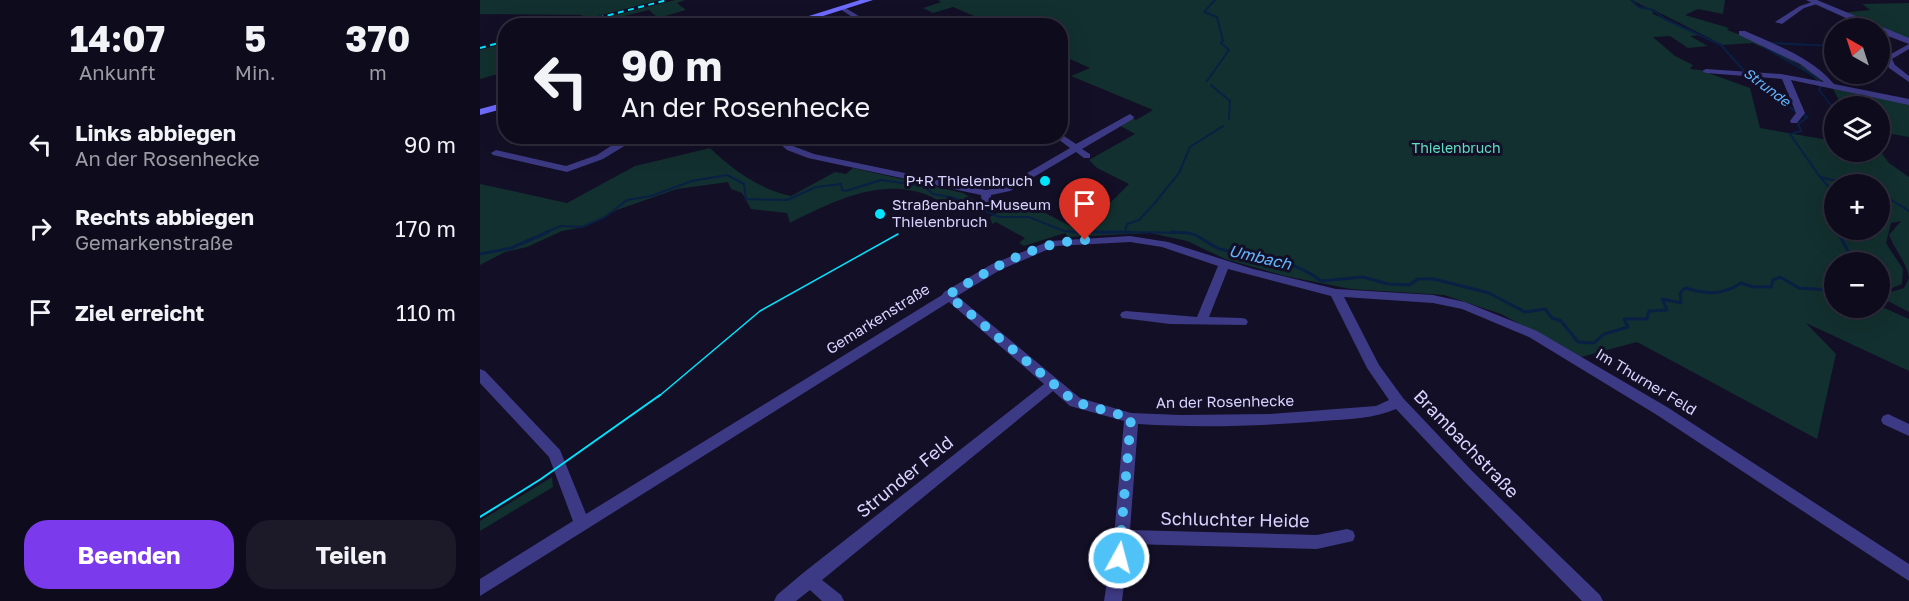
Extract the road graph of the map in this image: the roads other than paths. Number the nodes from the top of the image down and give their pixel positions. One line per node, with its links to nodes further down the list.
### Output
1 (869, 0): 2 (main road)
2 (857, 1): 4 (main road)
3 (1812, 1): 7 (street); 8 (street)
4 (842, 8): 5 (main road); 6 (street)
5 (808, 18)
6 (859, 18)
7 (1852, 18)
8 (1779, 22)
9 (1742, 33): 16 (street)
10 (1890, 34): 11 (street)
11 (1909, 41)
12 (1909, 46): 15 (street)
13 (1706, 71): 14 (street)
14 (1785, 77): 16 (street); 20 (street)
15 (1909, 80)
16 (1831, 86): 17 (street)
17 (1909, 102)
18 (498, 107): 19 (main road)
19 (480, 112)
20 (1799, 116)
21 (1130, 117): 25 (street)
22 (1068, 142): 25 (street)
23 (621, 144): 26 (street)
24 (785, 144): 28 (street)
25 (1077, 148): 27 (street); 28 (street)
26 (496, 153)
27 (1087, 156)
28 (986, 193): 29 (street)
29 (1005, 204)
30 (1225, 263): 31 (street, Gemarkenstraße); 32 (street, Gemarkenstraße); 34 (street)
31 (1336, 293): 38 (street, Brambachstraße); 45 (street, Im Thurner Feld)
32 (948, 295): 37 (street, An der Rosenhecke); 42 (street, Gemarkenstraße)
33 (1126, 315): 34 (street)
34 (1202, 320): 35 (street)
35 (1242, 322)
36 (480, 374): 42 (street)
37 (1052, 385): 39 (street, An der Rosenhecke); 46 (street, Strunder Feld)
38 (1398, 402): 39 (street, An der Rosenhecke); 51 (street, Brambachstraße)
39 (1131, 418): 44 (street)
40 (1888, 420): 41 (street)
41 (1909, 430)
42 (582, 523): 47 (street, Gemarkenstraße)
43 (1347, 536): 44 (street, Schluchter Heide)
44 (1122, 537): 50 (street)
45 (1909, 573)
46 (809, 579): 48 (street, Strunder Feld); 49 (street)
47 (480, 588)
48 (783, 601)
49 (835, 601)
50 (1113, 601)
51 (1594, 601)

